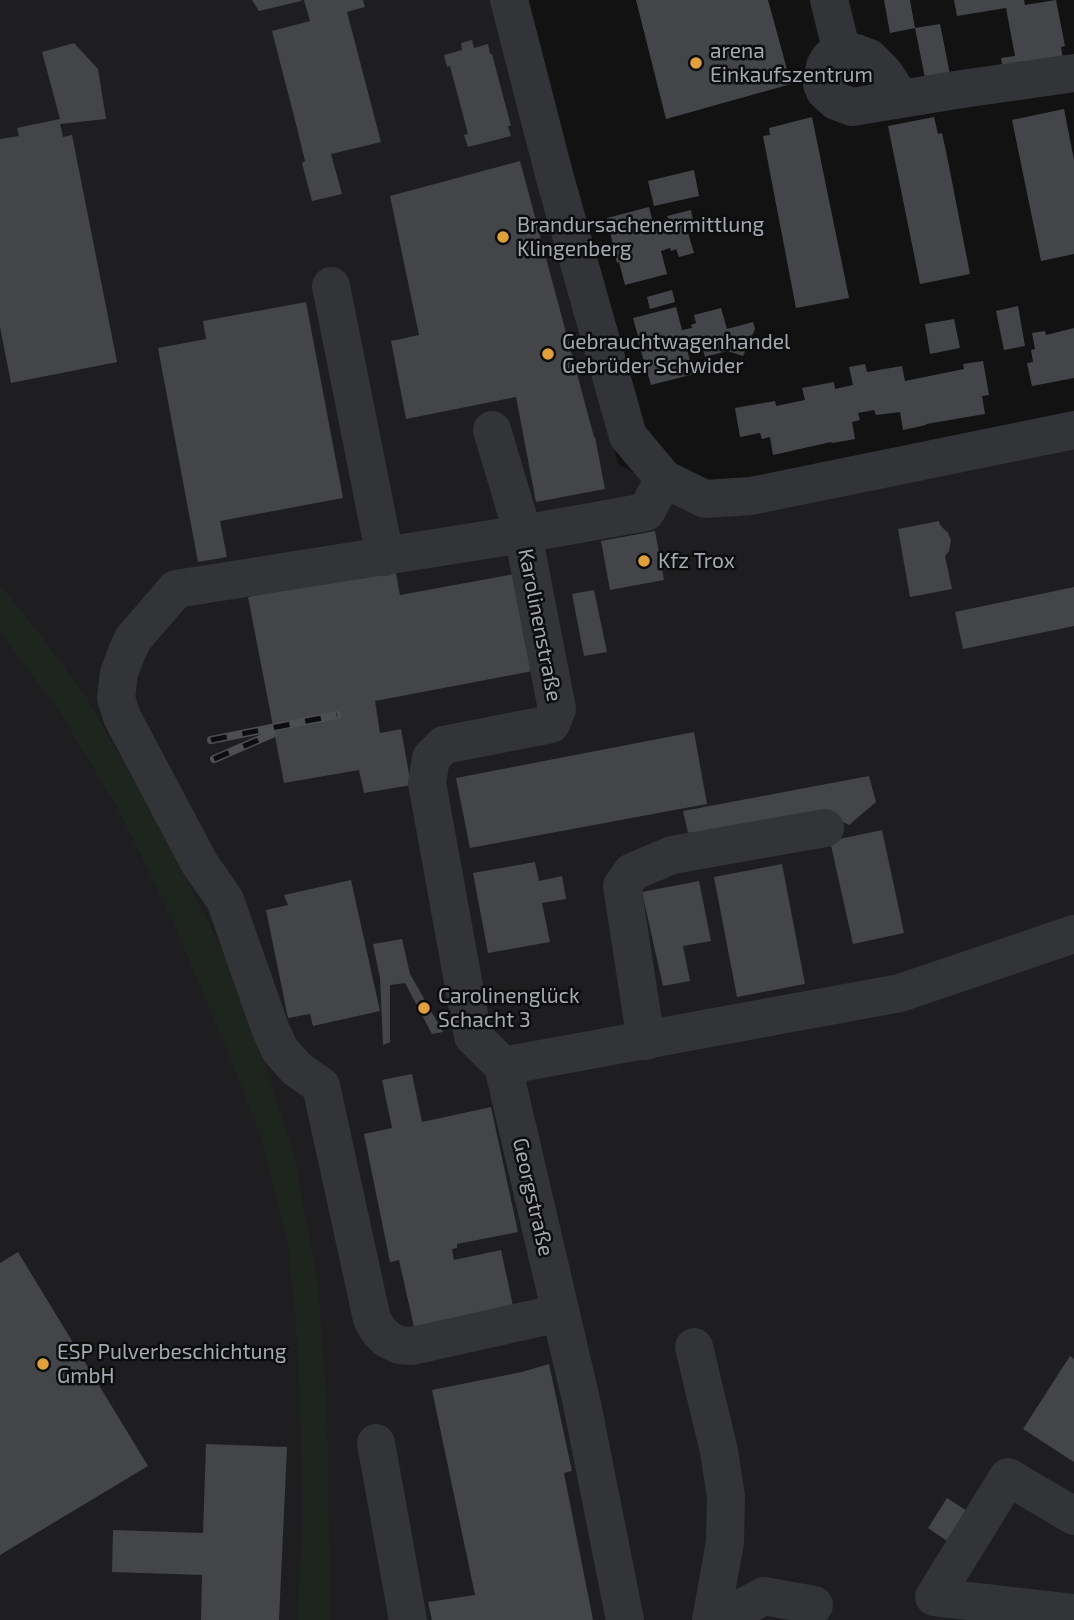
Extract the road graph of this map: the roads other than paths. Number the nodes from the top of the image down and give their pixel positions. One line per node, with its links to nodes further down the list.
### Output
1 (509, 0): 9 (street)
2 (829, 0): 3 (street)
3 (842, 52): 5 (street); 5 (street)
4 (1074, 73): 5 (street)
5 (901, 99)
6 (331, 286): 11 (street)
7 (492, 430): 10 (street)
8 (1074, 430): 9 (street)
9 (664, 479): 10 (street, Karolinenstraße)
10 (523, 534): 11 (street); 15 (street, Karolinenstraße)
11 (385, 556): 16 (street)
12 (825, 828): 14 (street)
13 (1074, 934): 14 (street)
14 (646, 1041): 15 (street)
15 (503, 1066): 16 (street, Georgstraße)
16 (560, 1313): 25 (street, Georgstraße)
17 (694, 1347): 20 (street)
18 (376, 1443): 24 (street)
19 (1074, 1516): 23 (street)
20 (726, 1542): 21 (street); 26 (street)
21 (764, 1596): 22 (street); 27 (street)
22 (814, 1605)
23 (1074, 1612)
24 (408, 1620)
25 (625, 1620)
26 (711, 1620)
27 (719, 1620)

